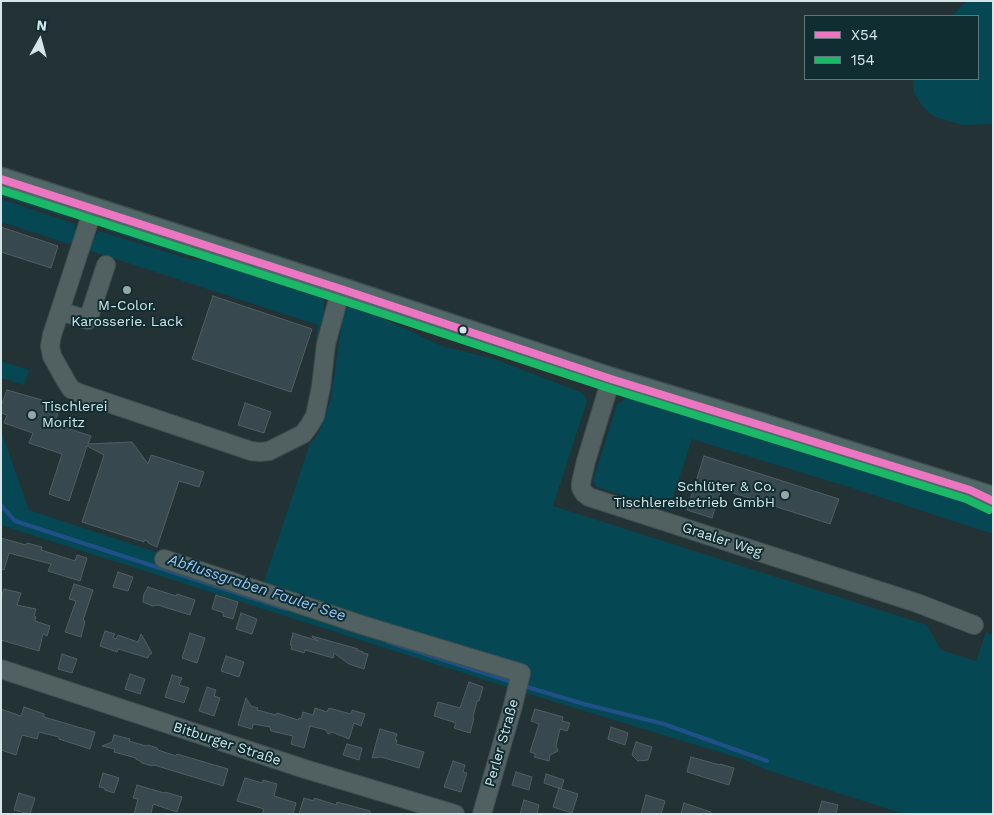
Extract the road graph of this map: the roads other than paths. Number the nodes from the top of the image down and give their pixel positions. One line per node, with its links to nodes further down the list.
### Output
1 (1, 179): 2 (main road)
2 (93, 209): 4 (main road); 5 (street)
3 (106, 266): 5 (street)
4 (341, 289): 5 (street); 6 (main road)
5 (60, 311)
6 (612, 379): 7 (main road); 9 (street, Graaler Weg)
7 (993, 499)
8 (164, 559): 12 (street, Perler Straße)
9 (974, 624)
10 (1, 669): 11 (street, Bitburger Straße)
11 (455, 814)
12 (482, 814)

